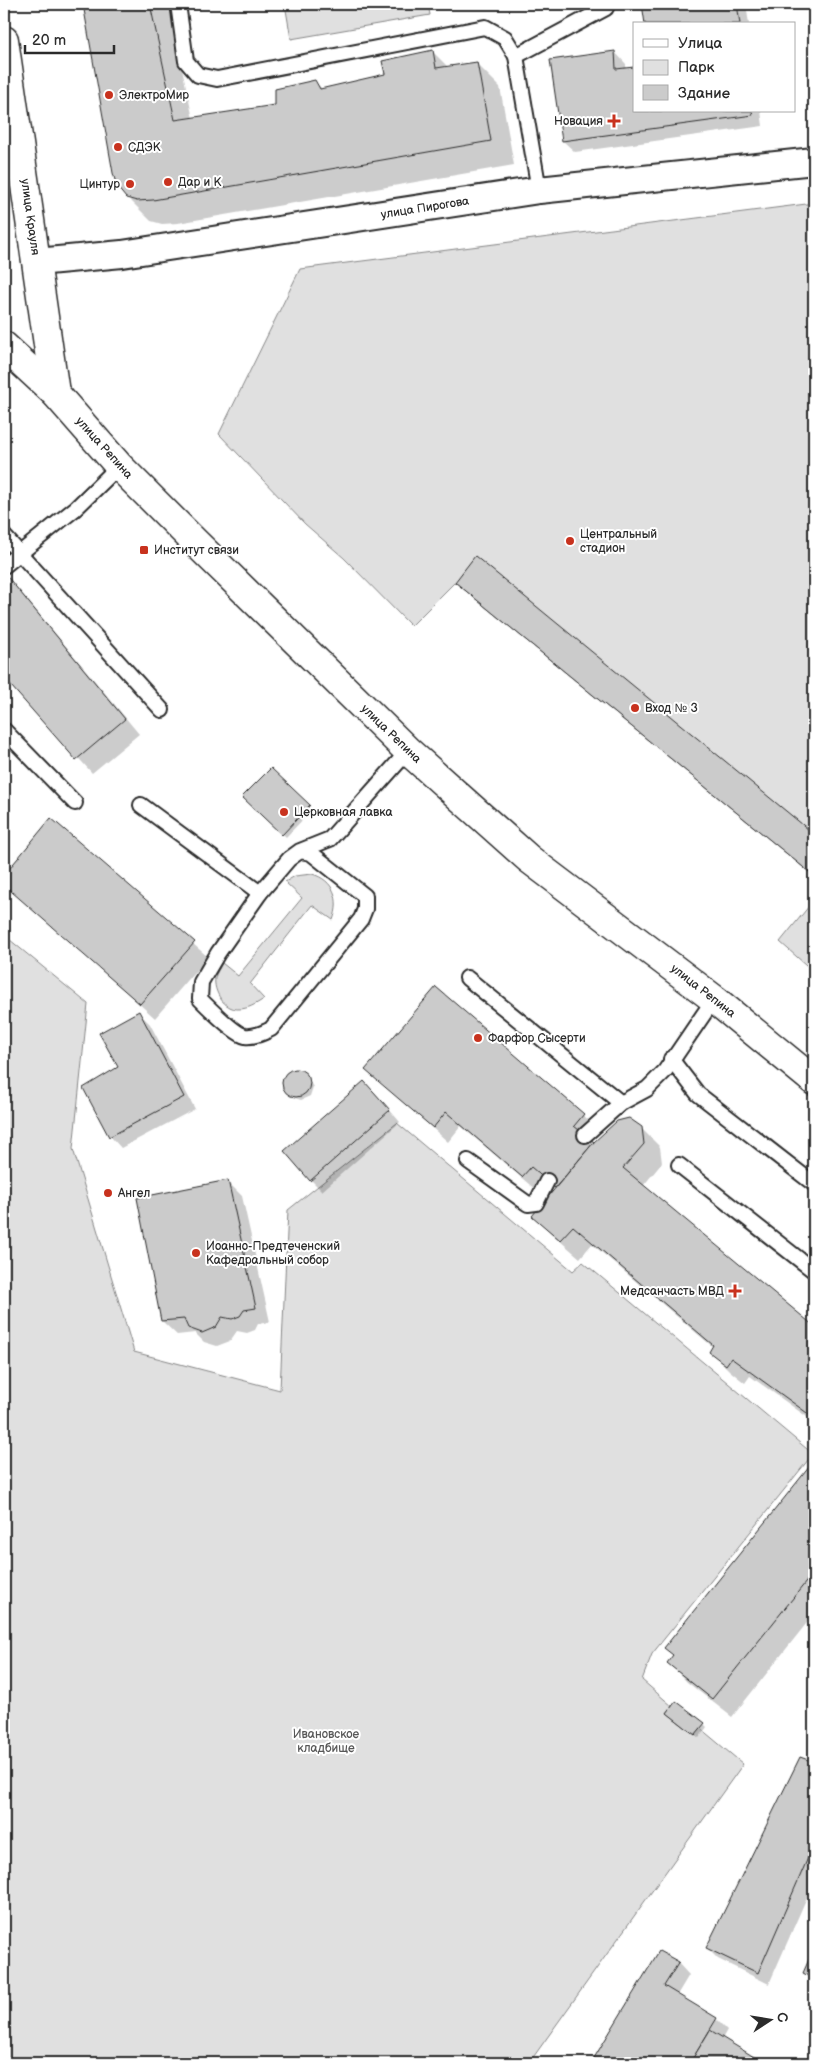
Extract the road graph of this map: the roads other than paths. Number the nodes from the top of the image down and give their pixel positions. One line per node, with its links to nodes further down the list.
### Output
1 (178, 4): 4 (lane)
2 (606, 8): 4 (lane)
3 (4, 40): 7 (main road, улица Крауля)
4 (516, 56): 6 (lane)
5 (814, 161): 6 (street, улица Пирогова)
6 (540, 190): 7 (street, улица Пирогова)
7 (36, 262): 9 (main road, улица Крауля)
8 (4, 346): 9 (main road, улица Репина)
9 (55, 393): 10 (main road, улица Репина)
10 (119, 466): 12 (lane); 16 (main road, улица Репина)
11 (4, 536): 12 (lane)
12 (20, 553): 13 (lane); 14 (lane)
13 (4, 566)
14 (162, 710)
15 (4, 730): 17 (lane)
16 (408, 751): 19 (lane); 22 (main road, улица Репина)
17 (76, 804)
18 (141, 805): 20 (lane)
19 (300, 851): 20 (lane); 20 (lane)
20 (260, 893)
21 (466, 978): 25 (lane)
22 (714, 999): 23 (lane); 24 (main road, улица Репина)
23 (671, 1059): 25 (lane); 30 (lane)
24 (814, 1081)
25 (621, 1103): 26 (lane)
26 (585, 1135)
27 (468, 1162): 29 (lane)
28 (680, 1164): 31 (lane)
29 (547, 1181)
30 (814, 1184)
31 (814, 1271)

